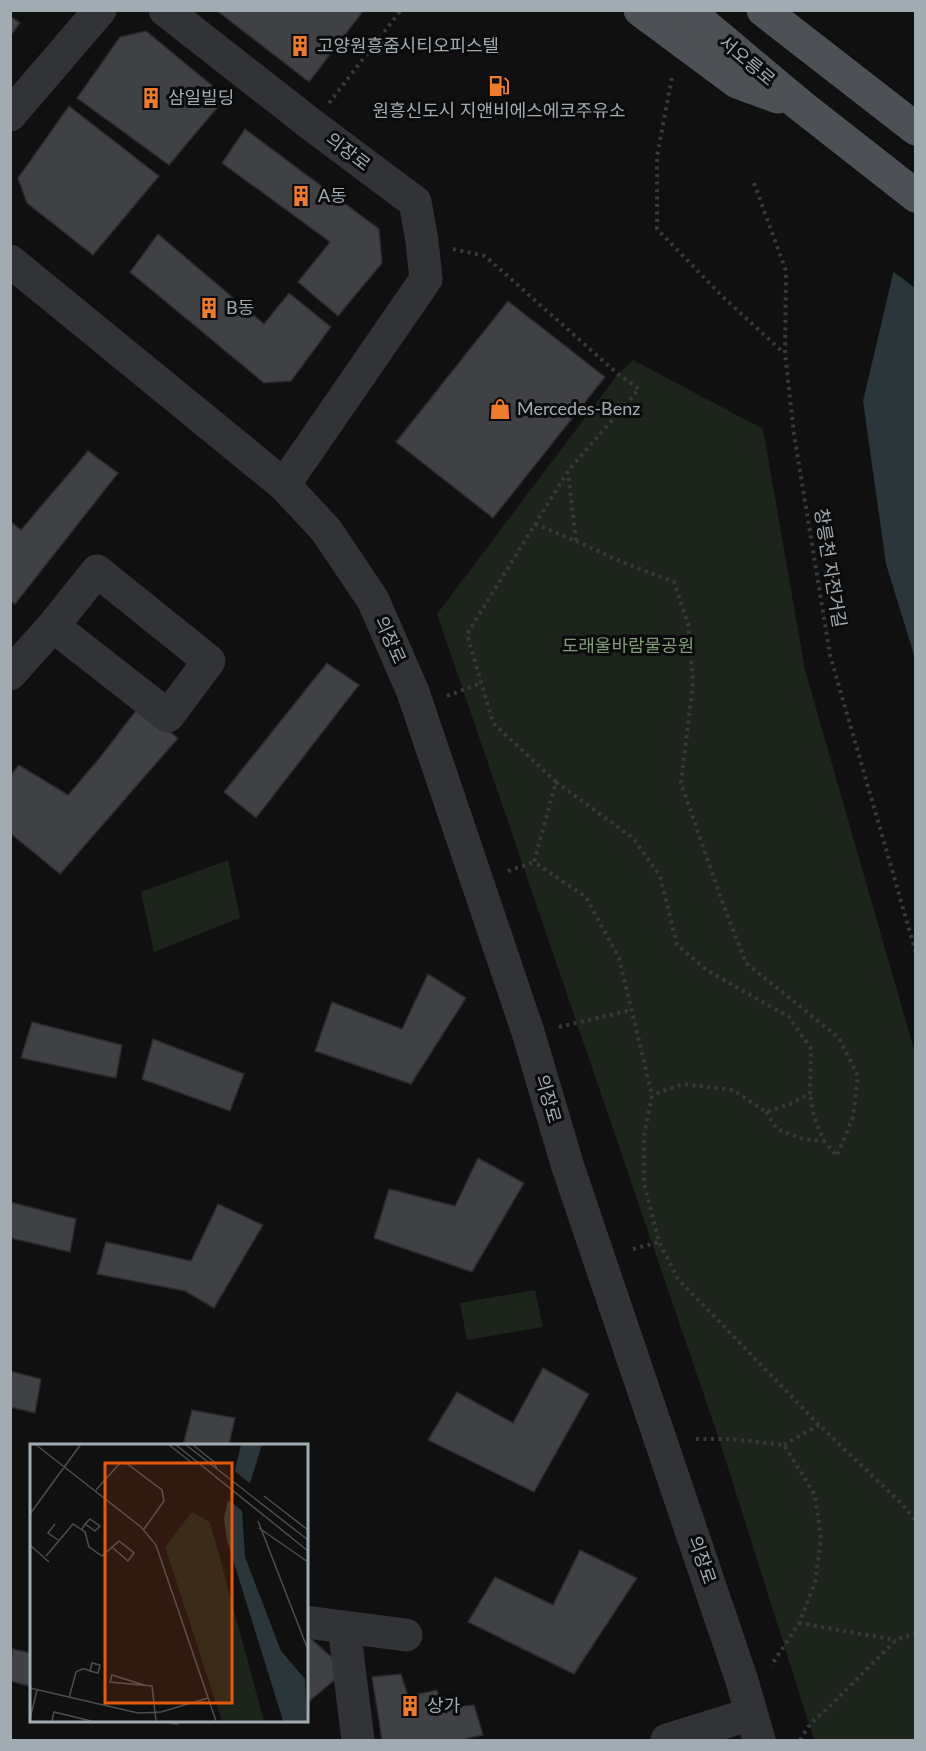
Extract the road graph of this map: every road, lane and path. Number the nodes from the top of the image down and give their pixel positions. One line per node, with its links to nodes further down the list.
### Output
1 (100, 10): 12 (street)
2 (165, 10): 20 (street, 의장로)
3 (402, 10): 10 (path)
4 (640, 10): 11 (main road)
5 (687, 10): 11 (main road, 서오릉로)
6 (763, 10): 8 (main road)
7 (801, 10): 8 (main road)
8 (823, 56): 13 (main road)
9 (672, 78): 18 (path)
10 (329, 104)
11 (804, 108): 15 (main road, 서오릉로)
12 (10, 115)
13 (915, 129)
14 (754, 183): 18 (path, 창릉천 자전거길)
15 (915, 196)
16 (453, 249): 19 (path)
17 (10, 261): 20 (street, 의장로)
18 (785, 353): 30 (path, 창릉천 자전거길)
19 (568, 471): 21 (path); 22 (path)
20 (284, 485): 50 (street, 의장로)
21 (535, 524): 22 (path); 25 (path)
22 (576, 541): 36 (path)
23 (54, 626): 23 (street); 24 (street)
24 (10, 674)
25 (481, 683): 26 (path); 27 (path)
26 (447, 696)
27 (555, 782): 28 (path); 33 (path)
28 (534, 862): 29 (path); 31 (path)
29 (508, 870)
30 (915, 953)
31 (631, 1010): 32 (path); 34 (path)
32 (559, 1027)
33 (810, 1093): 35 (path); 36 (path)
34 (652, 1095): 35 (path); 37 (path)
35 (766, 1112): 36 (path)
36 (824, 1141)
37 (659, 1242): 38 (path); 39 (path)
38 (633, 1249)
39 (819, 1425): 41 (path); 42 (path)
40 (696, 1439): 41 (path)
41 (784, 1445): 44 (path)
42 (915, 1521)
43 (308, 1622): 45 (street)
44 (799, 1623): 48 (path); 49 (path)
45 (344, 1627): 47 (street); 51 (street)
46 (915, 1633): 48 (path)
47 (406, 1635)
48 (896, 1640): 53 (path)
49 (771, 1666)
50 (755, 1727): 52 (street)
51 (358, 1740)
52 (667, 1740)
53 (800, 1740)

